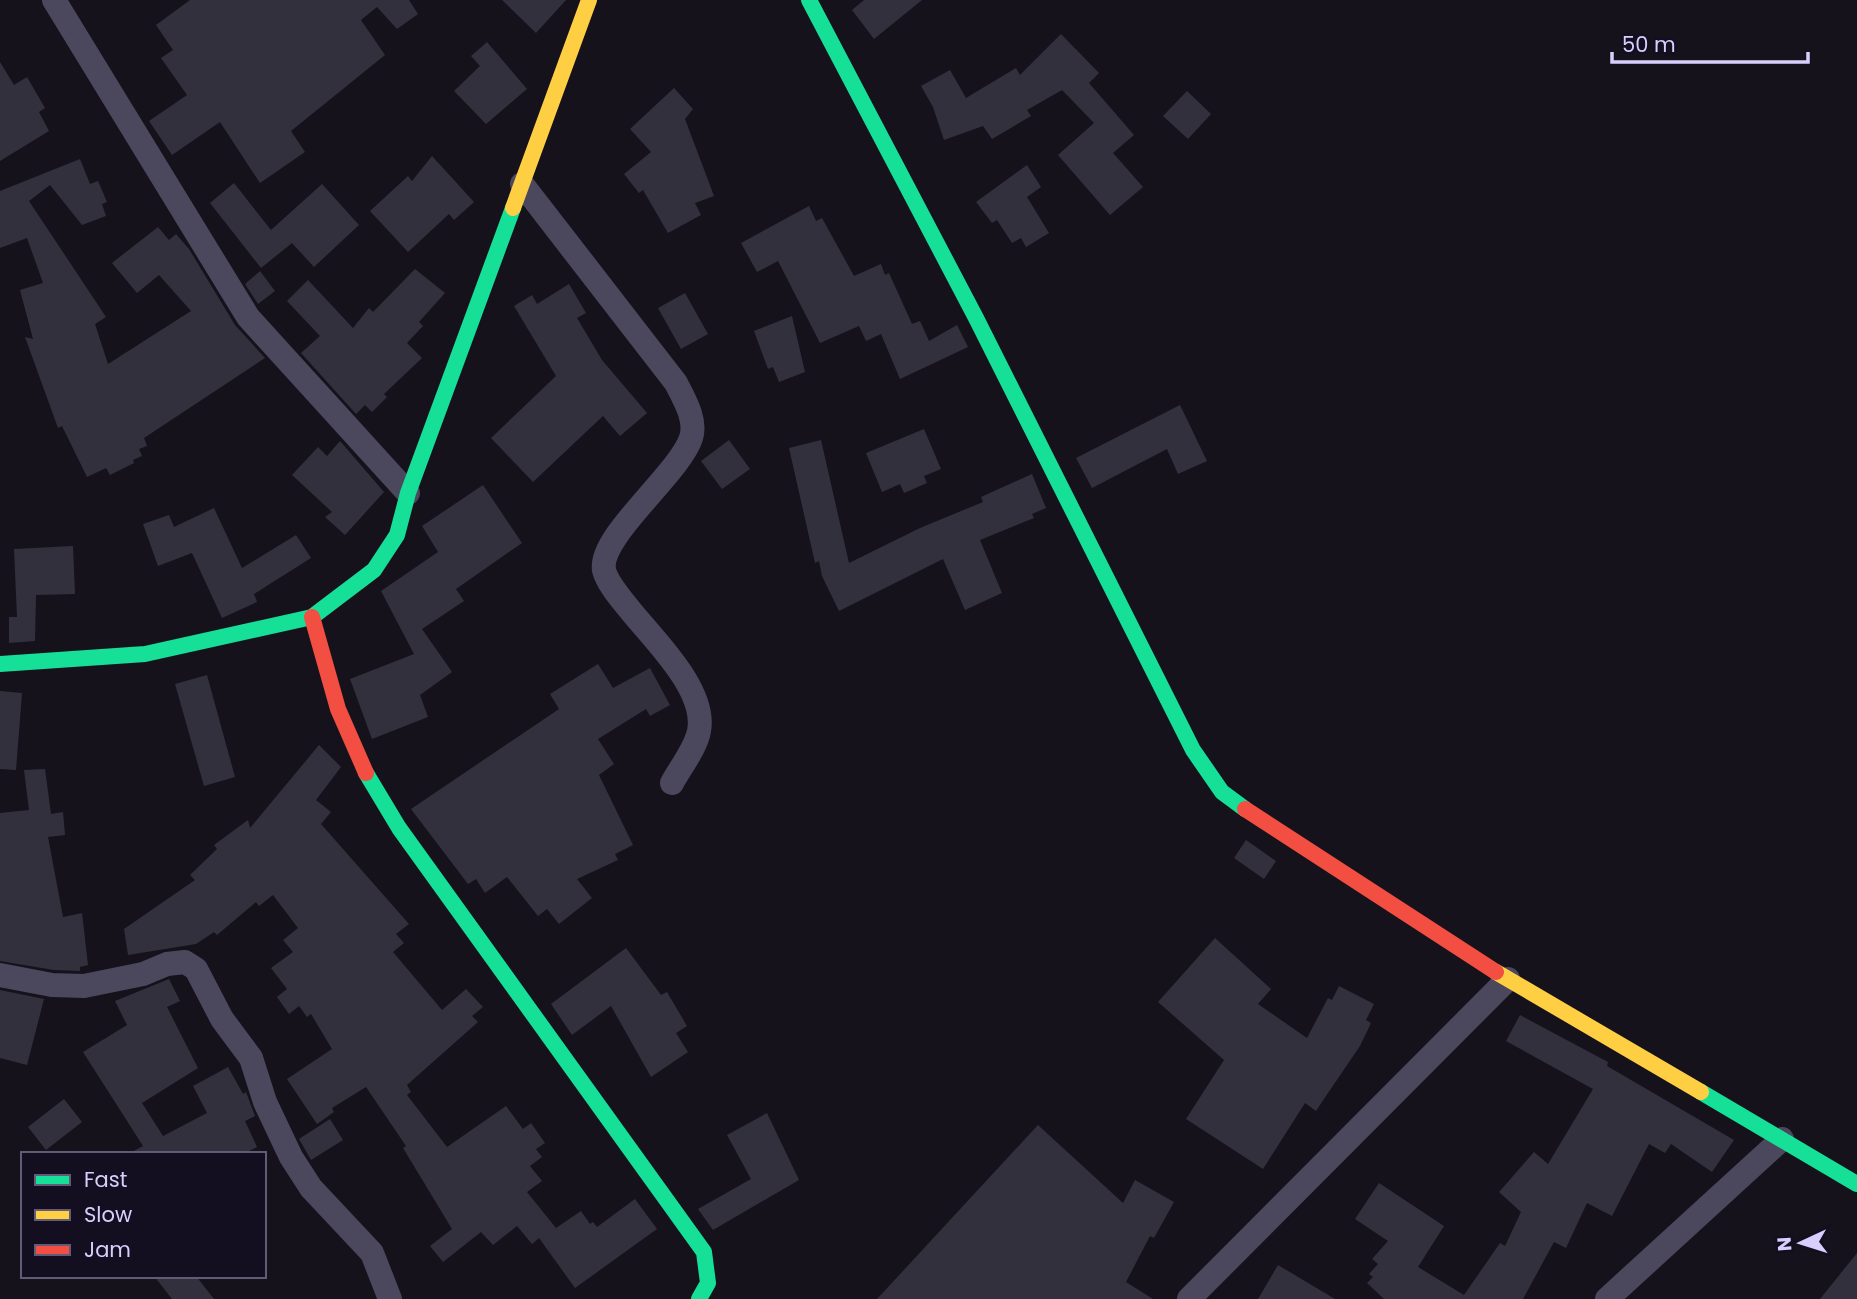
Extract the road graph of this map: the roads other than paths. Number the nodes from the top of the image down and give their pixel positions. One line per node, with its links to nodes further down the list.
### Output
1 (54, 0): 5 (street)
2 (589, 0): 4 (street)
3 (809, 0): 10 (street)
4 (522, 184): 5 (street); 8 (street)
5 (408, 493): 6 (street)
6 (312, 617): 7 (street); 14 (street)
7 (0, 664)
8 (671, 783)
9 (0, 975): 13 (street)
10 (1508, 979): 11 (street); 15 (street)
11 (1782, 1139): 12 (street); 16 (street)
12 (1857, 1184)
13 (390, 1299)
14 (699, 1299)
15 (1189, 1299)
16 (1607, 1299)

